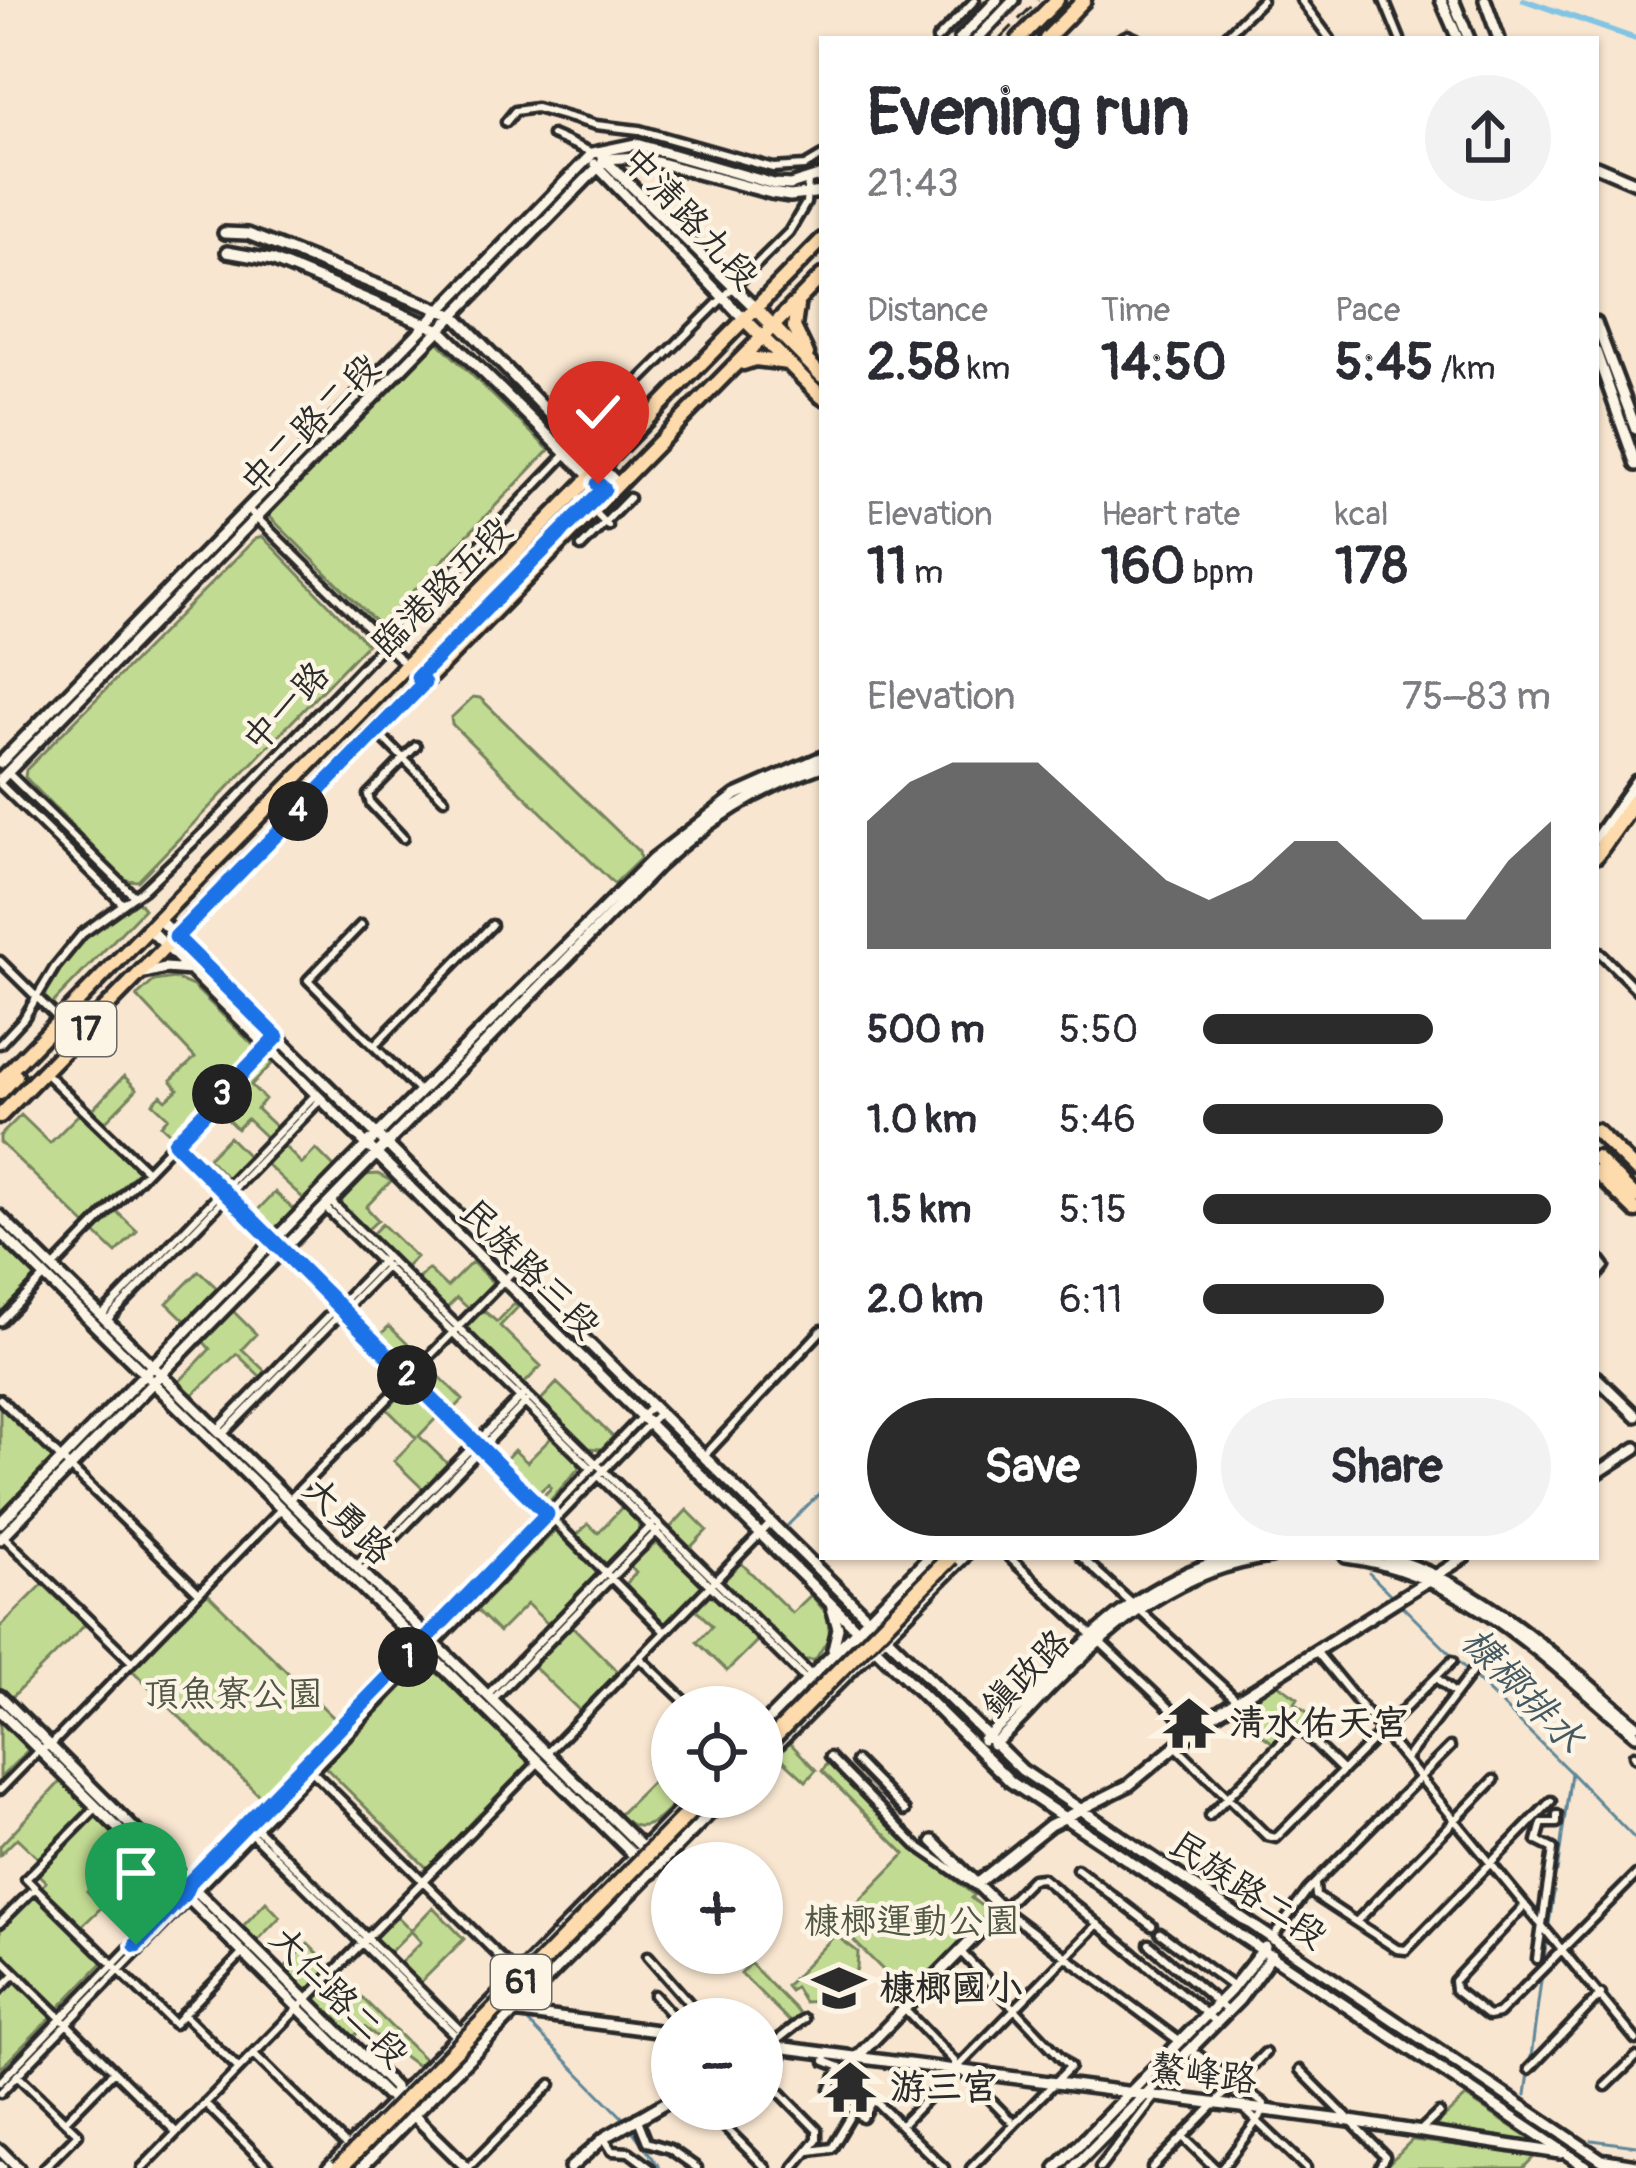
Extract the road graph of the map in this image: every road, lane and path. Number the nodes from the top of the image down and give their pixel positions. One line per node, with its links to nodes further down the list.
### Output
1 (975, 0): 14 (street)
2 (997, 0): 15 (street)
3 (1014, 0): 16 (street)
4 (1058, 0): 17 (main road)
5 (1068, 0): 18 (main road)
6 (1084, 0): 19 (main road)
7 (1094, 0): 20 (main road)
8 (1262, 0): 21 (street)
9 (1301, 0): 22 (street)
10 (1384, 0): 23 (street)
11 (1441, 0): 24 (street)
12 (1453, 0): 25 (street)
13 (1485, 0): 26 (street)
14 (940, 36)
15 (963, 36)
16 (980, 36)
17 (1022, 36)
18 (1033, 36)
19 (1049, 36)
20 (1059, 36)
21 (1226, 36)
22 (1328, 36)
23 (1399, 36)
24 (1457, 36)
25 (1468, 36)
26 (1498, 36)
27 (506, 122): 30 (street)
28 (552, 135): 29 (street)
29 (593, 153): 31 (street, 中清路九段); 33 (street, 中清路九段); 36 (street); 47 (street, 中二路二段)
30 (819, 158)
31 (606, 159): 33 (street, 中二路二段); 36 (street); 44 (street, 中清路九段)
32 (1599, 167): 35 (street)
33 (596, 168): 45 (street, 中清路九段); 48 (street, 中二路二段)
34 (819, 179): 36 (street)
35 (1636, 183)
36 (808, 188): 37 (street); 44 (street, 中一路)
37 (819, 191)
38 (224, 233): 47 (street)
39 (819, 244): 49 (main road, 臨港路五段 / 17)
40 (227, 252): 50 (street)
41 (819, 255): 49 (main road, 臨港路五段 / 17)
42 (819, 270): 49 (main road, 臨港路五段 / 17)
43 (819, 279): 46 (main road, 臨港路五段 / 17)
44 (736, 288): 45 (street, 中一路); 49 (street, 中清路九段)
45 (726, 298): 49 (street, 中清路九段); 60 (street, 中一路)
46 (799, 299): 49 (main road, 臨港路五段 / 17); 56 (main road)
47 (443, 309): 48 (street); 50 (street, 中二路二段)
48 (455, 316): 51 (street, 中二路二段); 60 (street)
49 (759, 323): 54 (main road, 中清路九段); 55 (main road, 臨港路五段 / 17); 57 (main road, 中清路九段); 63 (main road, 臨港路五段 / 17)
50 (429, 324): 51 (street); 66 (street, 中二路二段)
51 (440, 330): 61 (street); 66 (street, 中二路二段)
52 (1599, 331): 59 (street)
53 (1599, 360): 62 (street)
54 (789, 363): 55 (main road); 58 (main road, 中清路九段)
55 (736, 366): 63 (main road, 臨港路五段 / 17)
56 (819, 370)
57 (819, 373)
58 (819, 394)
59 (1636, 429)
60 (580, 442): 61 (street, 中一路); 63 (street)
61 (566, 454): 63 (street); 69 (street, 中一路)
62 (1636, 465)
63 (606, 481): 65 (main road, 臨港路五段 / 17)
64 (629, 498): 67 (street)
65 (585, 503): 67 (street); 70 (main road, 臨港路五段 / 17)
66 (252, 513): 69 (street); 76 (street, 中二路二段); 76 (street, 中二路二段)
67 (607, 524): 68 (street)
68 (581, 547)
69 (383, 643): 70 (street); 86 (street, 中一路)
70 (415, 674): 71 (main road, 臨港路五段 / 17); 90 (main road, 臨港路五段 / 17)
71 (376, 732): 74 (street); 90 (main road, 臨港路五段 / 17)
72 (416, 746): 74 (street)
73 (819, 758): 85 (street)
74 (404, 759): 78 (street); 82 (street)
75 (819, 767): 85 (street)
76 (2, 773): 86 (street); 87 (street)
77 (1636, 784): 81 (highway)
78 (444, 799)
79 (1636, 799): 83 (highway)
80 (1636, 809): 84 (street)
81 (1599, 837)
82 (403, 838)
83 (1599, 854)
84 (1599, 855)
85 (656, 862): 104 (street); 110 (street)
86 (134, 896): 87 (street, 中一路)
87 (123, 904): 96 (street, 中一路)
88 (362, 925): 100 (street)
89 (492, 925): 100 (street)
90 (162, 933): 93 (street, 民族路三段); 94 (main road, 17); 97 (main road, 17); 98 (street, 民族路三段)
91 (1599, 952): 95 (street)
92 (0, 961): 96 (street)
93 (191, 970): 94 (street); 101 (street, 民族路三段)
94 (139, 974): 97 (main road, 17)
95 (1636, 989)
96 (38, 998): 97 (street); 99 (street, 中一路)
97 (69, 1028): 102 (main road, 17); 103 (main road, 17); 105 (main road, 17); 107 (main road, 17)
98 (277, 1037): 101 (street); 110 (street, 民族路三段)
99 (0, 1044)
100 (374, 1046): 104 (street)
101 (268, 1047): 106 (street, 民族路三段); 111 (street)
102 (44, 1072): 108 (main road, 17); 116 (street)
103 (0, 1081)
104 (420, 1092): 110 (street)
105 (0, 1093)
106 (319, 1097): 113 (street, 民族路三段); 119 (street)
107 (0, 1105)
108 (0, 1117)
109 (1599, 1133): 115 (main road)
110 (381, 1140): 113 (street); 127 (street, 民族路三段)
111 (175, 1143): 116 (street); 119 (street)
112 (1599, 1144): 118 (main road)
113 (371, 1149): 121 (street); 125 (street); 129 (street, 民族路三段)
114 (1599, 1161): 120 (main road)
115 (1636, 1170)
116 (147, 1171): 128 (street)
117 (1599, 1175): 122 (main road)
118 (1636, 1180)
119 (225, 1193): 125 (street); 131 (street)
120 (1636, 1198)
121 (326, 1202): 125 (street); 126 (street)
122 (1636, 1211)
123 (0, 1216): 128 (street, 大勇路)
124 (0, 1232): 128 (street, 大勇路)
125 (278, 1245): 130 (street); 135 (street)
126 (386, 1261): 130 (street); 133 (street)
127 (513, 1271): 129 (street); 140 (street, 民族路三段)
128 (49, 1272): 131 (street, 大勇路); 132 (street); 135 (street, 大勇路)
129 (504, 1280): 133 (street); 142 (street, 民族路三段)
130 (341, 1308): 136 (street); 143 (street)
131 (104, 1317): 135 (street, 大勇路)
132 (0, 1322)
133 (456, 1329): 136 (street); 138 (street)
134 (819, 1333): 146 (street)
135 (153, 1374): 143 (street, 大勇路); 147 (street); 152 (street, 大勇路)
136 (410, 1377): 144 (street); 152 (street)
137 (1599, 1380): 141 (street)
138 (525, 1398): 144 (street); 148 (street)
139 (0, 1399): 147 (street)
140 (655, 1411): 142 (street); 146 (street, 民族路三段)
141 (1636, 1416)
142 (645, 1420): 148 (street); 150 (street); 158 (street, 民族路三段)
143 (219, 1433): 152 (street, 大勇路)
144 (478, 1446): 153 (street); 171 (street)
145 (1636, 1448): 149 (street)
146 (703, 1458): 156 (street, 民族路三段)
147 (66, 1463): 151 (street); 175 (street)
148 (594, 1466): 150 (street); 153 (street)
149 (1599, 1472)
150 (601, 1473): 154 (street); 157 (street)
151 (34, 1497): 155 (street); 159 (street)
152 (285, 1505): 171 (street, 大勇路); 175 (street); 182 (street, 大勇路)
153 (547, 1514): 154 (street); 182 (street)
154 (554, 1522): 172 (street); 182 (street)
155 (0, 1523)
156 (770, 1524): 158 (street); 178 (street, 民族路三段)
157 (655, 1527): 172 (street); 174 (street)
158 (761, 1534): 174 (street); 176 (street, 民族路三段)
159 (1, 1537): 188 (street)
160 (926, 1560): 178 (street)
161 (1013, 1560): 181 (street)
162 (1084, 1560): 170 (street)
163 (1092, 1560): 170 (street)
164 (1223, 1560): 177 (street, 鎮政路)
165 (1259, 1560): 177 (street, 鎮政路)
166 (1362, 1560): 173 (street)
167 (1395, 1560): 173 (street)
168 (1461, 1560): 173 (street)
169 (947, 1561): 178 (street); 199 (highway, bridge); 201 (highway, bridge)
170 (1088, 1564): 177 (street)
171 (358, 1569): 182 (street, 大勇路)
172 (608, 1575): 180 (street); 195 (street)
173 (1434, 1578): 184 (street); 200 (street); 204 (street)
174 (713, 1583): 180 (street); 191 (street)
175 (199, 1593): 188 (street)
176 (826, 1598): 179 (street, 民族路三段); 186 (street)
177 (1137, 1604): 181 (street, 鎮政路); 196 (street)
178 (877, 1627): 179 (street); 183 (street); 206 (street, 民族路二段)
179 (858, 1629): 183 (street, 民族路三段); 186 (street)
180 (665, 1632): 185 (street)
181 (1095, 1637): 203 (street); 206 (street, 鎮政路)
182 (427, 1645): 195 (street, 大勇路); 212 (street, 大勇路); 215 (street); 216 (street)
183 (874, 1646): 205 (street); 208 (street, 民族路二段)
184 (1315, 1650): 196 (street); 202 (street)
185 (640, 1658): 192 (street); 212 (street)
186 (828, 1660): 191 (street)
187 (1452, 1661): 190 (street)
188 (132, 1662): 210 (street)
189 (1472, 1673): 193 (street)
190 (1436, 1677): 193 (street); 202 (street)
191 (810, 1678): 197 (street)
192 (669, 1686)
193 (1454, 1693): 213 (street)
194 (0, 1696): 210 (street, 大仁路二段)
195 (489, 1698): 212 (street, 大勇路)
196 (1238, 1700): 203 (street)
197 (783, 1705)
198 (0, 1712): 210 (street, 大仁路二段)
199 (783, 1718)
200 (1636, 1726)
201 (783, 1728)
202 (1383, 1731): 213 (street); 217 (street)
203 (1186, 1735): 207 (street)
204 (1636, 1735)
205 (783, 1739)
206 (992, 1740): 208 (street, 鎮政路); 226 (street, 民族路二段)
207 (1174, 1744): 222 (street); 226 (street)
208 (975, 1746): 230 (street, 民族路二段)
209 (1450, 1747): 218 (street)
210 (45, 1748): 221 (street); 225 (street, 大仁路二段); 251 (street, 大仁路二段)
211 (830, 1757): 223 (street)
212 (543, 1758): 241 (street, 大勇路); 247 (street)
213 (1406, 1760): 218 (street)
214 (856, 1761): 220 (street)
215 (305, 1764): 216 (street); 236 (street)
216 (312, 1771): 237 (street); 247 (street)
217 (1343, 1771): 222 (street); 222 (street)
218 (1420, 1777): 235 (street); 249 (street)
219 (1494, 1780): 235 (street)
220 (885, 1786): 223 (street); 227 (street)
221 (0, 1790)
222 (1226, 1797): 229 (street)
223 (872, 1799): 240 (street)
224 (1551, 1801): 242 (street)
225 (97, 1808): 250 (street); 251 (street, 大仁路二段)
226 (1080, 1809): 230 (street); 260 (street, 民族路二段)
227 (905, 1811)
228 (1557, 1815): 257 (street)
229 (1209, 1816)
230 (1064, 1817): 248 (street); 266 (street, 民族路二段)
231 (672, 1818): 241 (street)
232 (683, 1818): 350 (highway, 61, bridge)
233 (694, 1818): 351 (highway, 61, bridge)
234 (706, 1818): 239 (street)
235 (1455, 1820): 242 (street); 254 (street)
236 (247, 1824): 237 (street); 251 (street)
237 (254, 1831): 251 (street); 261 (street)
238 (933, 1840): 240 (street); 248 (street)
239 (682, 1842)
240 (923, 1850): 248 (street)
241 (639, 1852): 243 (street, 大勇路); 273 (street)
242 (1491, 1863): 252 (street); 254 (street)
243 (651, 1864)
244 (1077, 1869): 258 (street)
245 (651, 1874): 285 (street)
246 (1636, 1875): 263 (street)
247 (423, 1881): 261 (street); 273 (street)
248 (976, 1884): 253 (street)
249 (1315, 1886): 254 (street); 260 (street)
250 (35, 1888): 255 (street); 271 (street)
251 (189, 1892): 265 (street, 大仁路二段); 271 (street); 281 (street, 大仁路二段)
252 (1526, 1905): 257 (street); 263 (street)
253 (1002, 1909): 256 (street); 264 (street); 268 (street)
254 (1356, 1922)
255 (0, 1923)
256 (1098, 1924): 268 (street); 287 (street)
257 (1542, 1924): 263 (street); 270 (street)
258 (1152, 1926)
259 (1160, 1933): 274 (street)
260 (1272, 1938): 266 (street); 343 (street, 民族路二段)
261 (364, 1941): 281 (street); 291 (street)
262 (1149, 1944): 282 (street)
263 (1562, 1949): 276 (street)
264 (960, 1951): 283 (street); 284 (street)
265 (243, 1953): 281 (street, 大仁路二段); 286 (street)
266 (1267, 1954): 274 (street); 282 (street); 342 (street, 民族路二段)
267 (648, 1956): 280 (street)
268 (1066, 1957): 284 (street); 294 (street)
269 (0, 1958): 272 (street)
270 (1537, 1959)
271 (117, 1969): 286 (street); 289 (street)
272 (15, 1973): 275 (street); 289 (street)
273 (518, 1975): 278 (street)
274 (1233, 1988): 282 (street)
275 (0, 1989)
276 (1600, 1994): 293 (street); 303 (street)
277 (654, 1995): 279 (street)
278 (497, 1996): 285 (street); 291 (street)
279 (657, 1998)
280 (685, 1998)
281 (303, 2004): 298 (street); 318 (street, 大仁路二段)
282 (1223, 2007): 287 (street)
283 (904, 2009): 299 (street); 304 (street)
284 (1014, 2010): 304 (street); 310 (street)
285 (514, 2012): 290 (street); 327 (street)
286 (183, 2014): 302 (street)
287 (1211, 2018): 294 (street)
288 (804, 2019): 292 (street)
289 (65, 2023): 306 (street); 307 (street); 308 (street)
290 (651, 2030)
291 (459, 2034): 318 (street)
292 (783, 2034)
293 (1636, 2040)
294 (1185, 2046): 311 (street); 314 (street); 316 (street)
295 (783, 2047): 296 (street, 鰲峰路)
296 (827, 2053): 299 (street, 鰲峰路); 301 (street)
297 (1265, 2053): 311 (street)
298 (254, 2054): 302 (street); 339 (street)
299 (858, 2056): 304 (street, 鰲峰路)
300 (1636, 2057): 313 (street)
301 (841, 2067): 319 (street); 325 (street)
302 (239, 2069): 320 (street)
303 (1529, 2069)
304 (959, 2070): 310 (street, 鰲峰路); 332 (street); 333 (street)
305 (1300, 2070): 328 (street)
306 (114, 2071): 329 (street); 335 (street)
307 (8, 2074): 308 (street); 309 (street)
308 (18, 2075): 315 (street); 329 (street)
309 (0, 2082)
310 (1055, 2083): 314 (street, 鰲峰路); 332 (street)
311 (1236, 2083): 321 (street); 323 (street)
312 (551, 2084): 353 (street)
313 (1606, 2086)
314 (1131, 2092): 316 (street, 鰲峰路); 361 (street)
315 (0, 2093)
316 (1151, 2094): 321 (street, 鰲峰路); 362 (street); 363 (street)
317 (783, 2096): 341 (street)
318 (396, 2098): 327 (street, 大仁路二段); 339 (street)
319 (874, 2099): 325 (street); 333 (street)
320 (205, 2103): 335 (street); 348 (street)
321 (1216, 2103): 322 (street, 鰲峰路); 337 (street)
322 (1241, 2106): 323 (street, 鰲峰路); 331 (street)
323 (1264, 2109): 328 (street, 鰲峰路); 331 (street)
324 (651, 2110): 330 (street)
325 (854, 2111): 341 (street)
326 (1439, 2113): 336 (street)
327 (413, 2116): 352 (street); 353 (street, 大仁路二段)
328 (1350, 2120): 336 (street, 鰲峰路); 367 (street)
329 (65, 2121): 346 (street)
330 (630, 2121): 338 (street); 356 (street)
331 (1257, 2121): 365 (street); 366 (street)
332 (1014, 2125): 360 (street)
333 (902, 2126): 359 (street)
334 (728, 2130): 357 (street)
335 (176, 2132): 347 (street)
336 (1419, 2132): 342 (street, 鰲峰路)
337 (1183, 2137): 364 (street); 365 (street)
338 (604, 2138): 354 (street); 355 (street)
339 (348, 2147): 349 (street)
340 (0, 2150): 345 (street)
341 (808, 2152): 358 (street)
342 (1570, 2156): 343 (street, 鰲峰路); 368 (street, 民族路二段)
343 (1601, 2160): 344 (street, 鰲峰路); 369 (street, 民族路二段)
344 (1636, 2165)
345 (18, 2168)
346 (44, 2168)
347 (143, 2168)
348 (270, 2168)
349 (328, 2168)
350 (339, 2168)
351 (350, 2168)
352 (361, 2168)
353 (467, 2168)
354 (570, 2168)
355 (650, 2168)
356 (697, 2168)
357 (766, 2168)
358 (794, 2168)
359 (944, 2168)
360 (971, 2168)
361 (1056, 2168)
362 (1072, 2168)
363 (1100, 2168)
364 (1153, 2168)
365 (1218, 2168)
366 (1306, 2168)
367 (1379, 2168)
368 (1588, 2168)
369 (1614, 2168)

